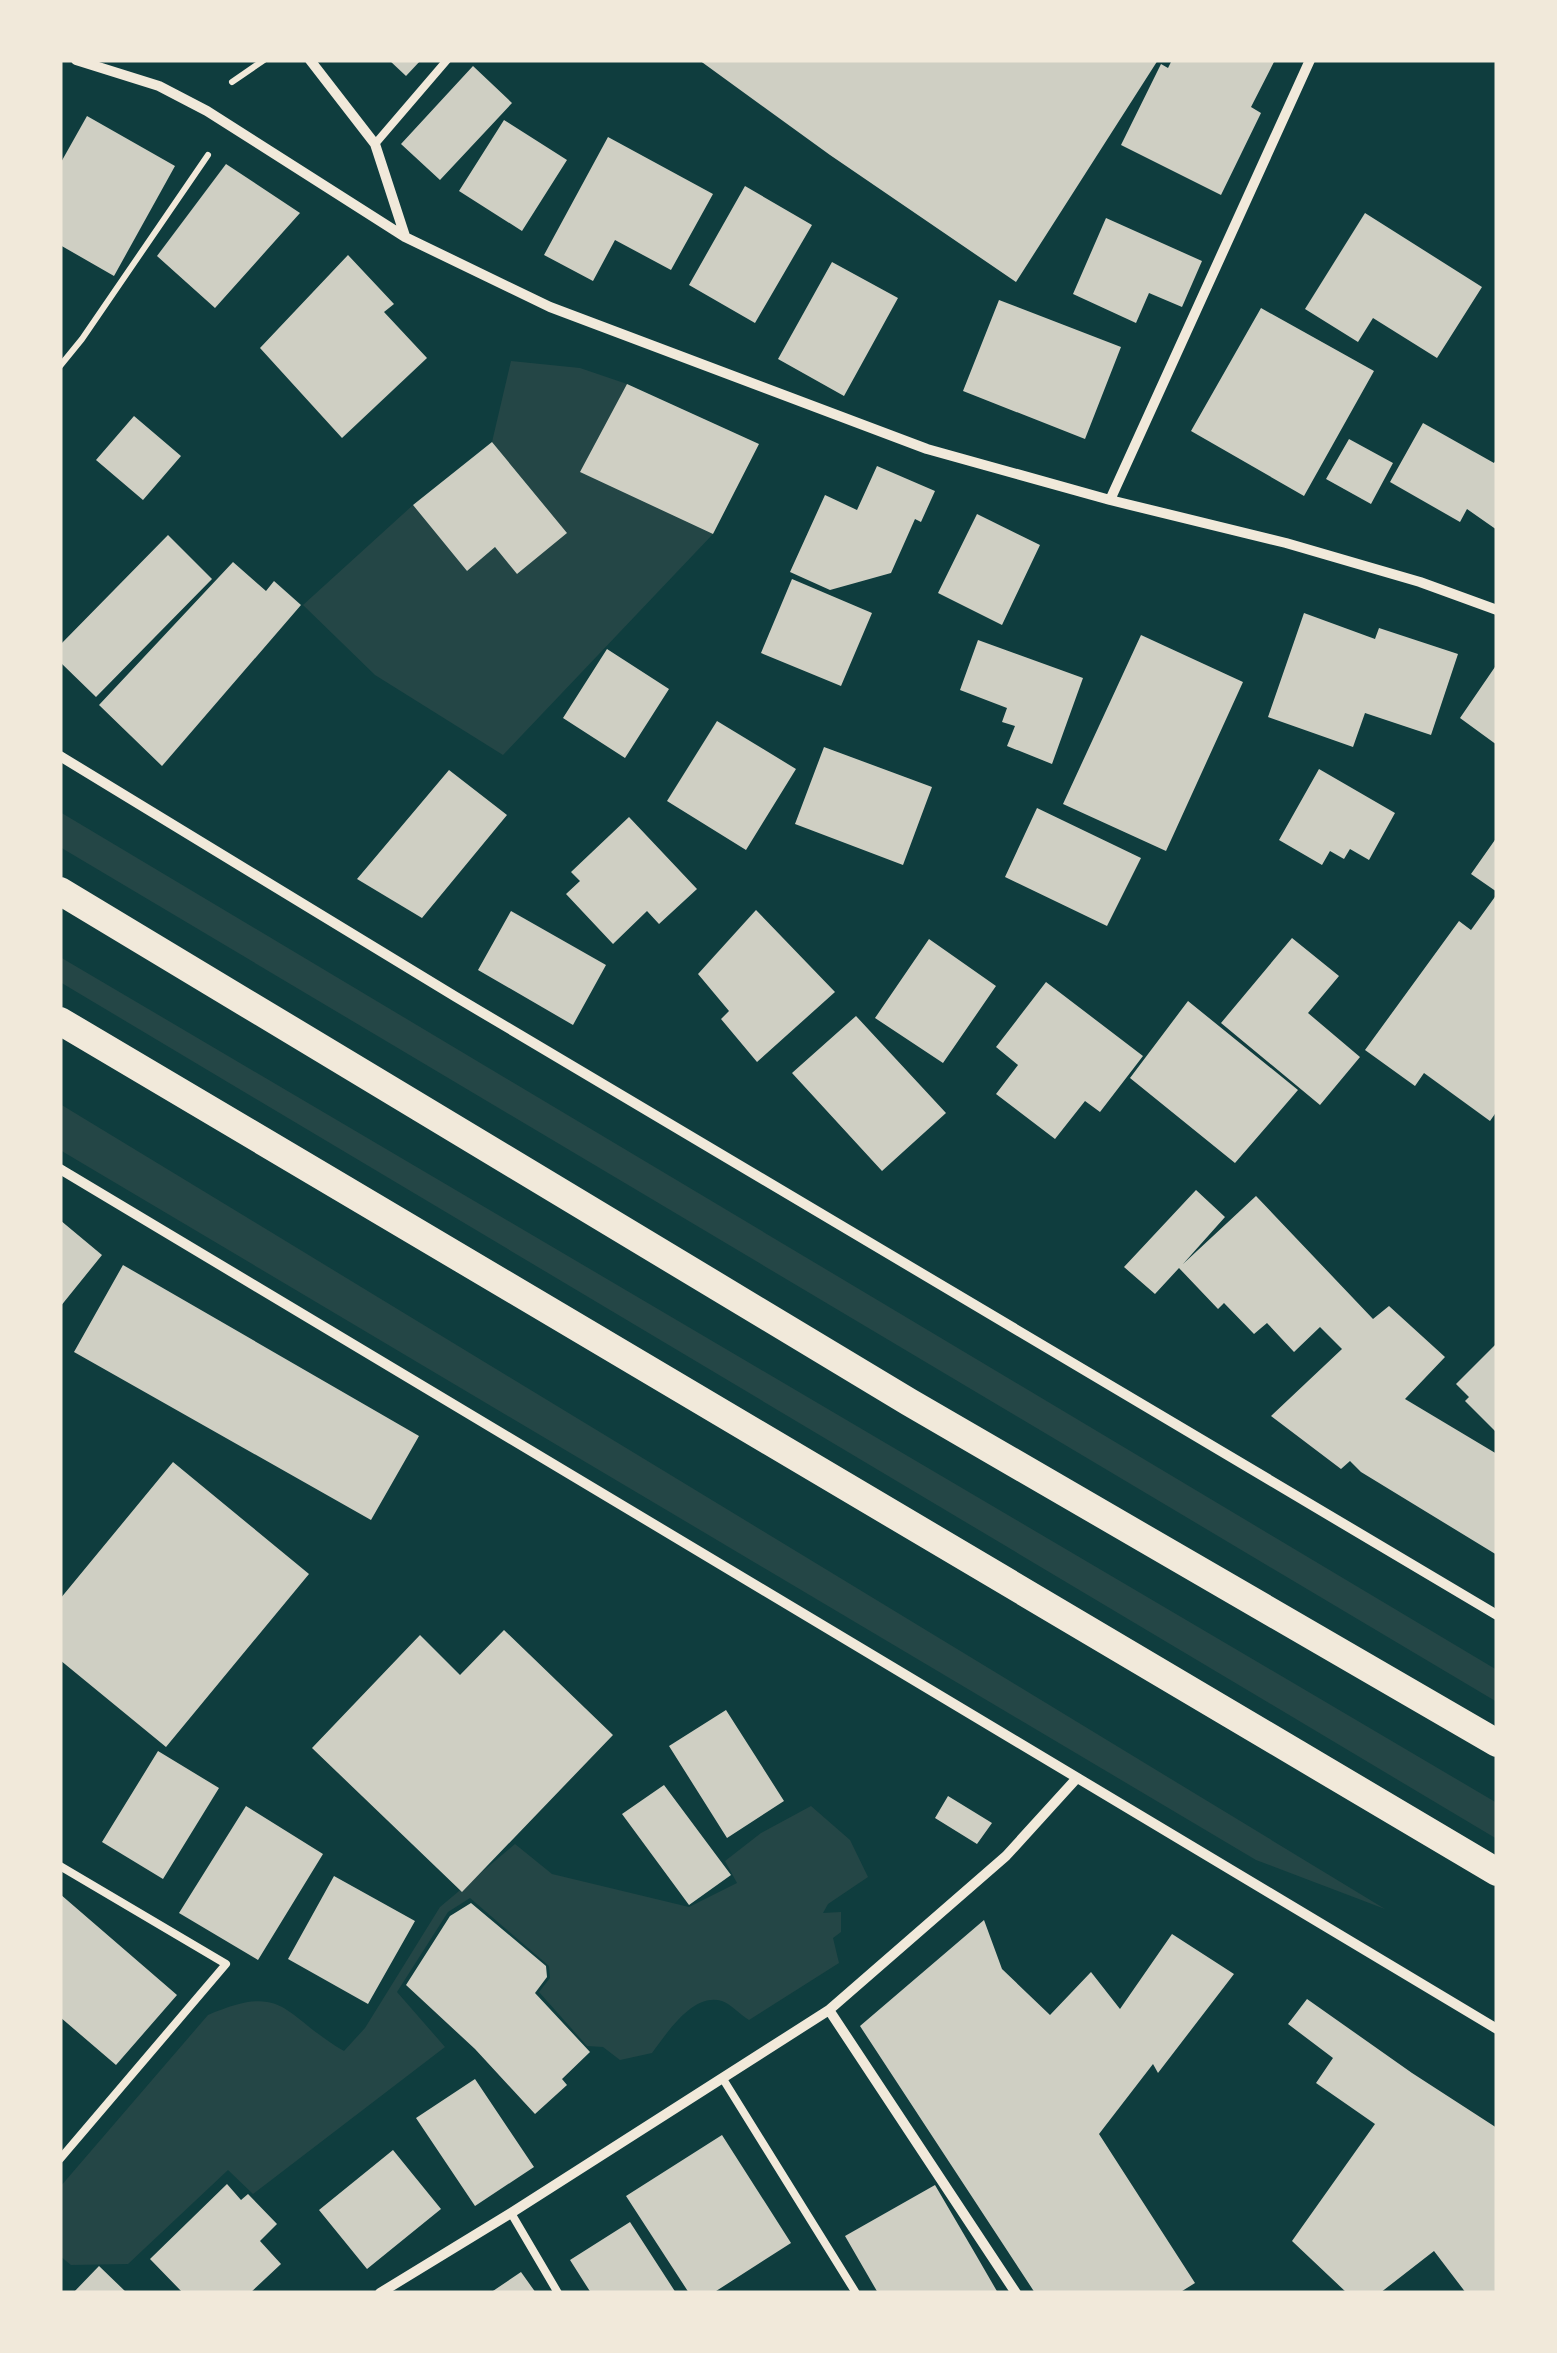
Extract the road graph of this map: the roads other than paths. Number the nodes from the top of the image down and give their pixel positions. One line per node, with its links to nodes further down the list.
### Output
1 (76, 60): 6 (street)
2 (310, 60): 5 (street)
3 (448, 60): 5 (lane)
4 (1310, 60): 7 (street)
5 (375, 144): 6 (street)
6 (405, 237): 7 (street)
7 (1110, 500): 8 (street)
8 (1497, 610)
9 (60, 756): 13 (street)
10 (60, 891): 14 (highway)
11 (60, 1020): 17 (highway)
12 (60, 1169): 15 (street)
13 (1497, 1615)
14 (1497, 1742)
15 (1077, 1778): 18 (street); 19 (street)
16 (60, 1866): 21 (lane)
17 (1497, 1872)
18 (829, 2010): 20 (street); 26 (street)
19 (1497, 2029)
20 (723, 2079): 22 (street); 25 (lane)
21 (60, 2158)
22 (511, 2214): 23 (street); 24 (lane)
23 (380, 2293)
24 (558, 2293)
25 (856, 2293)
26 (1016, 2293)

